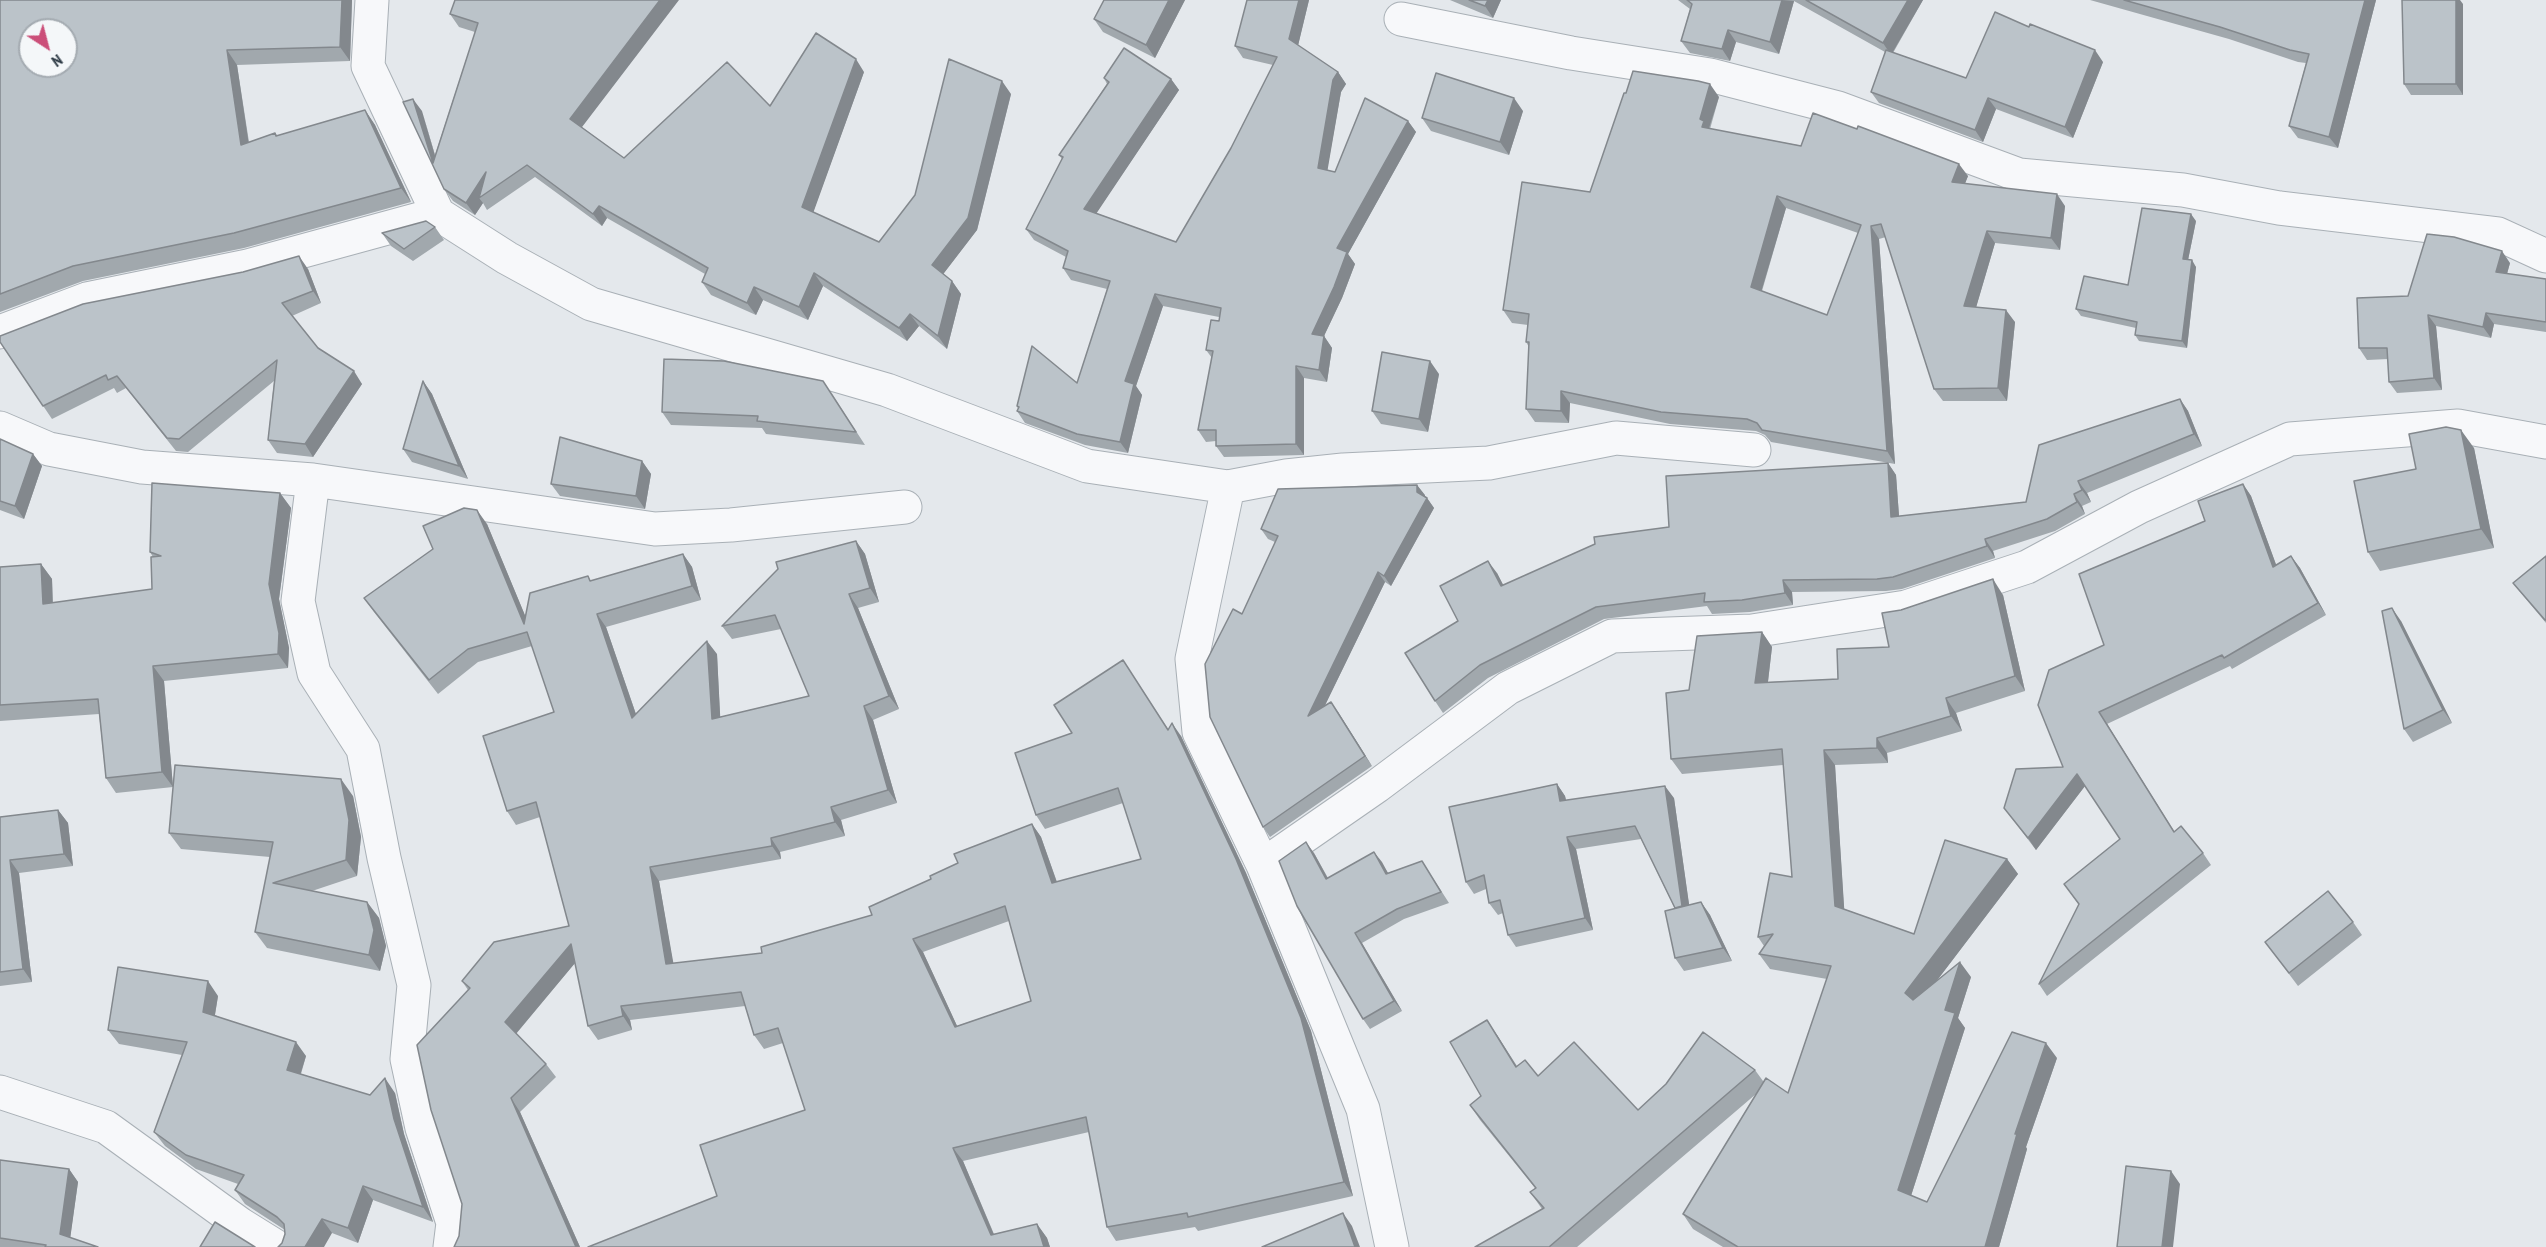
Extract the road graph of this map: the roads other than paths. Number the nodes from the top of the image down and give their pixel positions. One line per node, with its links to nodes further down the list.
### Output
1 (372, 0): 3 (street)
2 (1401, 19): 4 (street)
3 (438, 214): 5 (street); 10 (street)
4 (2546, 256)
5 (0, 332)
6 (0, 428): 9 (street)
7 (2546, 442): 12 (street)
8 (1754, 450): 10 (street)
9 (313, 480): 11 (street); 15 (street)
10 (1228, 487): 12 (street)
11 (905, 507)
12 (1263, 865): 16 (street)
13 (0, 1092): 14 (street)
14 (277, 1247)
15 (450, 1247)
16 (1392, 1247)

